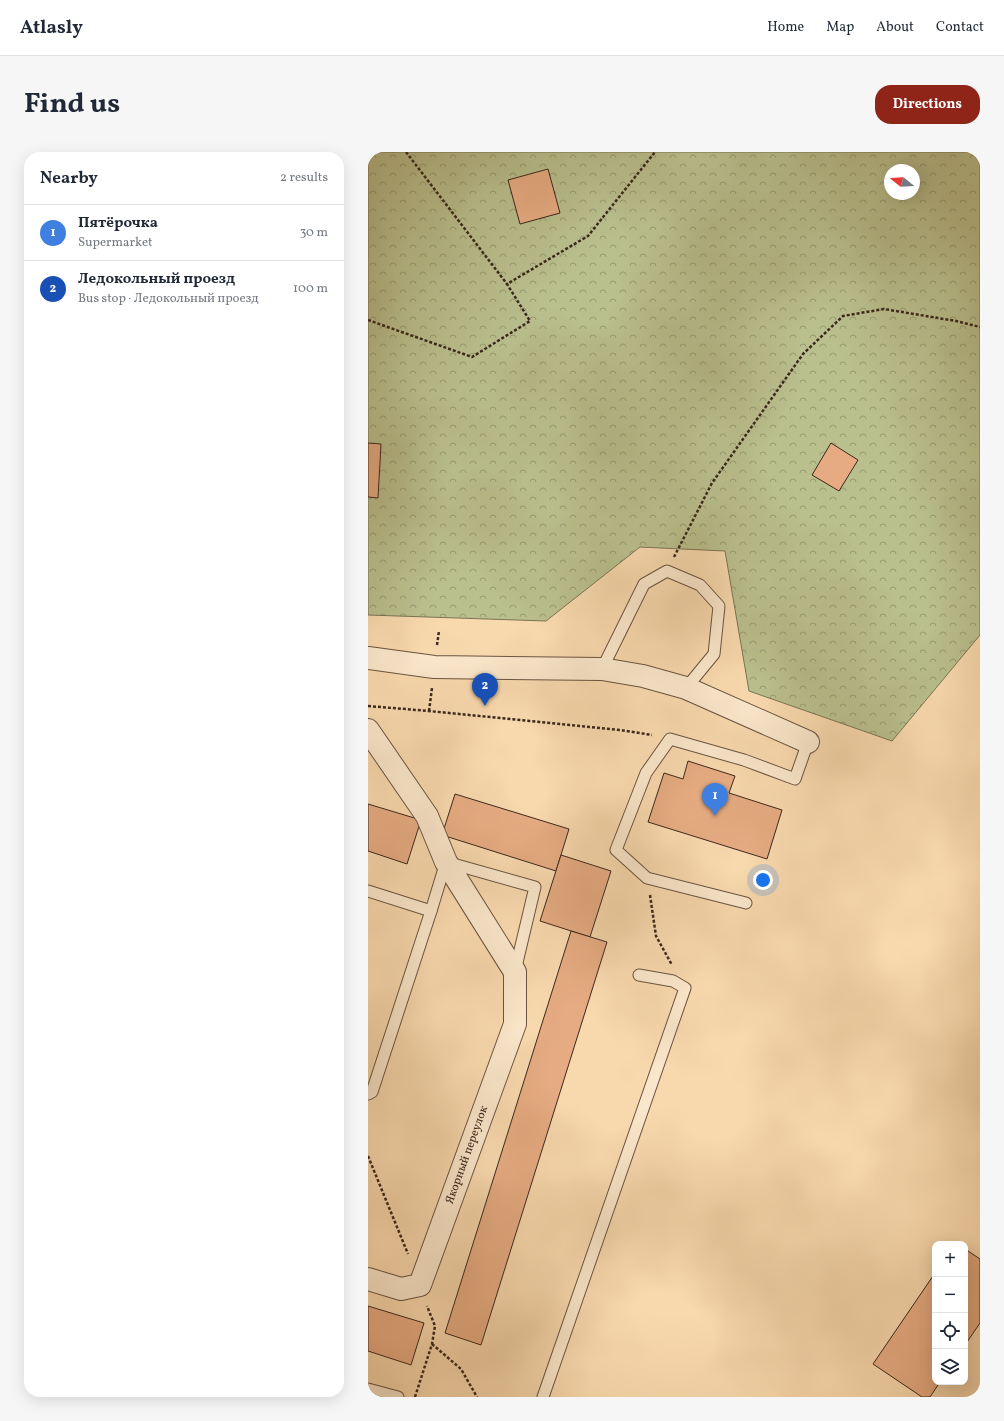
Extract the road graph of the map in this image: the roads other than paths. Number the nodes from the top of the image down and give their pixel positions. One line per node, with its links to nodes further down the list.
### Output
1 (368, 658): 2 (street)
2 (602, 670): 3 (street); 3 (lane)
3 (686, 688): 5 (street)
4 (368, 730): 6 (street)
5 (808, 742): 8 (lane)
6 (446, 862): 9 (lane); 10 (street); 10 (lane)
7 (368, 891): 9 (lane)
8 (746, 903)
9 (431, 911): 12 (lane)
10 (515, 972): 13 (street, Якорный переулок)
11 (639, 975): 16 (lane)
12 (368, 1094)
13 (368, 1279)
14 (368, 1389): 15 (lane)
15 (398, 1397)
16 (543, 1397)

